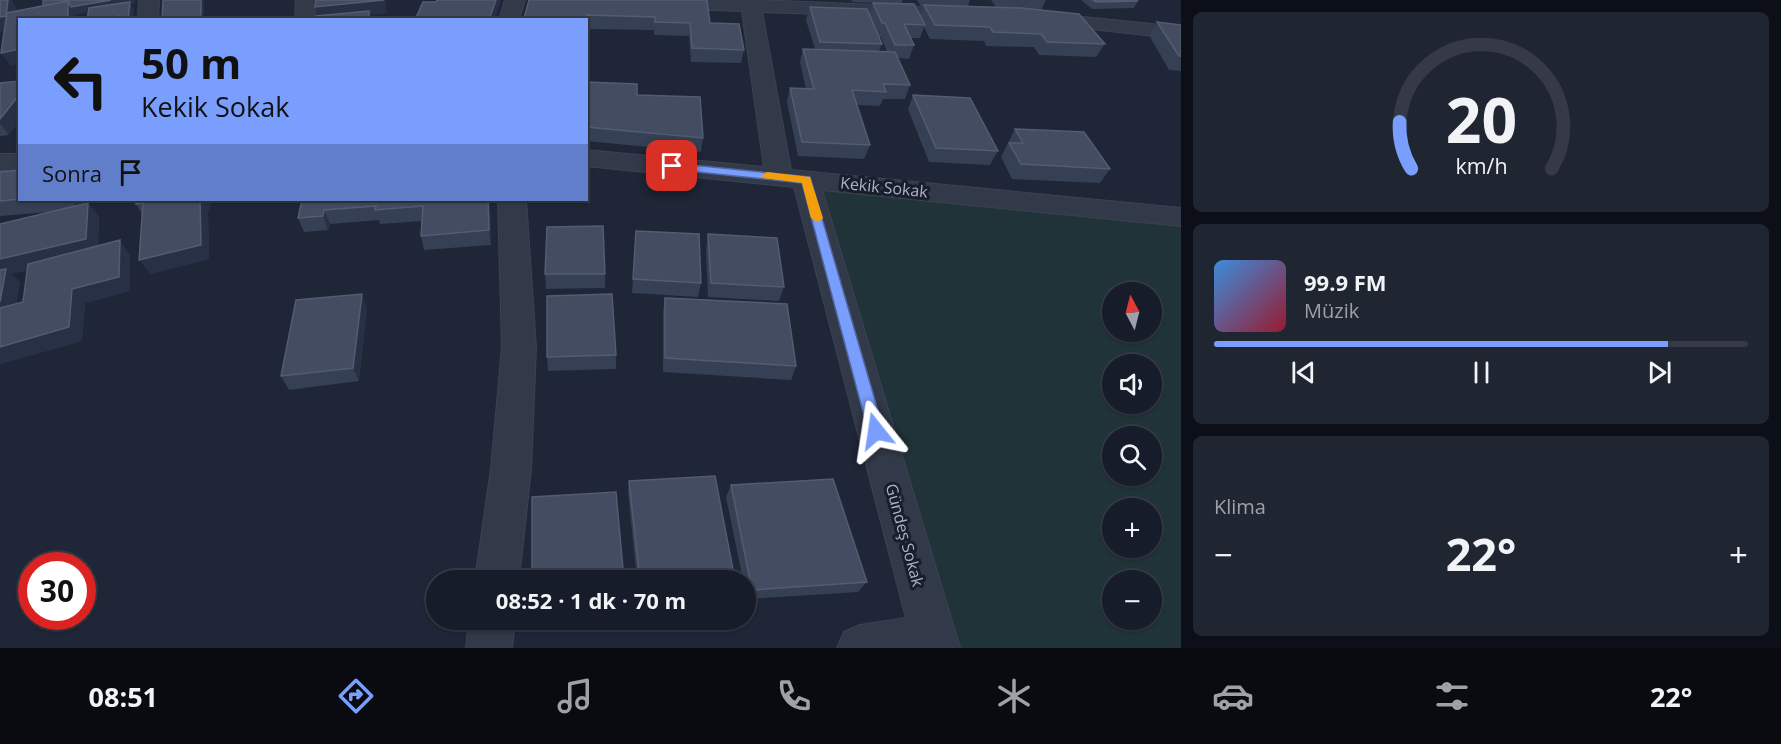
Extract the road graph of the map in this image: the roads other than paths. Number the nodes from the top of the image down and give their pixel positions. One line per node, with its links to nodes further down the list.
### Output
1 (149, 0): 8 (street)
2 (306, 0): 9 (street)
3 (515, 0): 10 (street)
4 (586, 0): 5 (street)
5 (751, 6): 6 (street); 15 (street, Gündeş Sokak)
6 (982, 7)
7 (1021, 17): 11 (street)
8 (148, 18)
9 (304, 18)
10 (510, 18)
11 (1181, 33)
12 (588, 158): 15 (street, Kekik Sokak)
13 (0, 162): 14 (street)
14 (18, 162)
15 (793, 178): 17 (street, Kekik Sokak); 20 (street, Gündeş Sokak)
16 (512, 201): 18 (street)
17 (1181, 217)
18 (498, 570)
19 (491, 630): 21 (street)
20 (935, 643): 22 (street)
21 (489, 648)
22 (860, 648)

